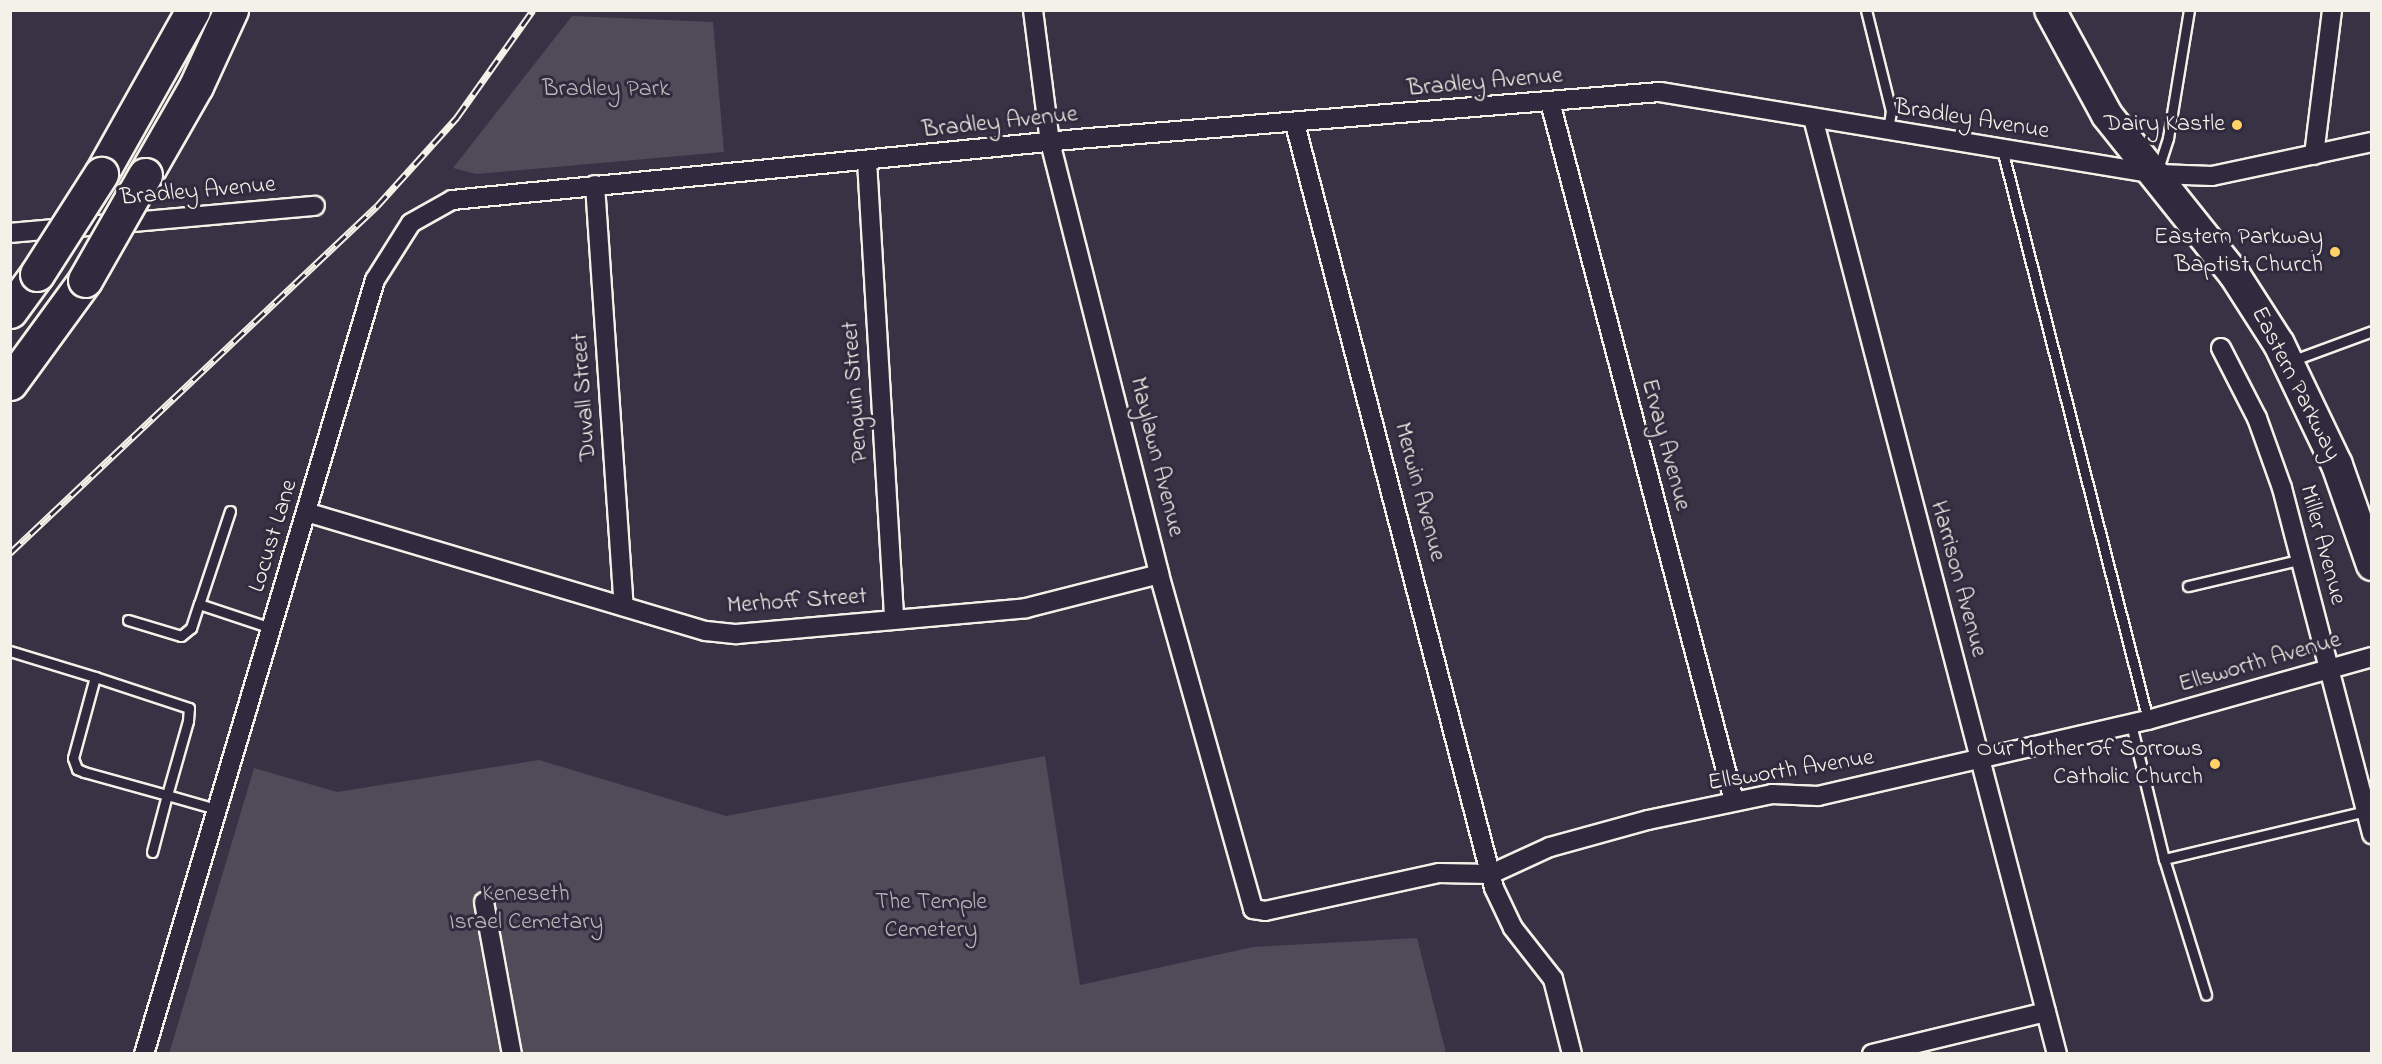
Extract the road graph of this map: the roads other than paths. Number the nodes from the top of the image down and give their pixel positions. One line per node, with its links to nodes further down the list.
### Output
1 (193, 10): 21 (highway, bridge)
2 (231, 10): 25 (highway, bridge)
3 (1033, 10): 12 (street, Maylawn Avenue)
4 (1866, 10): 11 (lane)
5 (2050, 10): 17 (main road, Eastern Parkway)
6 (2189, 10): 17 (lane)
7 (2332, 10): 15 (street)
8 (1550, 102): 9 (street, Bradley Avenue); 10 (street, Bradley Avenue); 44 (street, Ervay Avenue)
9 (1813, 118): 11 (street, Bradley Avenue); 42 (street, Harrison Avenue)
10 (1294, 124): 12 (street, Bradley Avenue); 50 (street, Merwin Avenue)
11 (1888, 131): 14 (street, Bradley Avenue)
12 (1050, 142): 16 (street, Bradley Avenue); 30 (street, Maylawn Avenue)
13 (2372, 142): 15 (street, Bradley Avenue)
14 (2002, 149): 17 (street, Bradley Avenue); 41 (lane)
15 (2314, 155): 17 (street, Bradley Avenue)
16 (867, 161): 18 (street, Bradley Avenue); 34 (street, Penguin Street)
17 (2156, 174): 24 (main road, Eastern Parkway)
18 (595, 185): 27 (street, Locust Lane); 33 (street, Duvall Street)
19 (315, 206): 20 (street, Bradley Avenue)
20 (10, 233)
21 (10, 311)
22 (2372, 331): 24 (lane)
23 (2221, 348): 28 (street, Miller Avenue)
24 (2289, 362): 29 (main road, Eastern Parkway)
25 (10, 383)
26 (230, 511): 32 (lane)
27 (306, 512): 33 (street, Merhoff Street); 36 (street, Locust Lane)
28 (2302, 559): 31 (lane); 39 (street, Miller Avenue)
29 (2372, 566)
30 (1160, 574): 34 (street, Merhoff Street); 52 (street, Maylawn Avenue)
31 (2188, 586)
32 (199, 604): 35 (lane); 36 (lane)
33 (624, 606): 34 (street, Merhoff Street)
34 (894, 619)
35 (128, 620)
36 (271, 628): 45 (street, Locust Lane)
37 (10, 651): 40 (lane)
38 (2372, 657): 39 (street, Ellsworth Avenue)
39 (2330, 668): 41 (street, Ellsworth Avenue); 46 (street, Miller Avenue)
40 (95, 677): 43 (lane); 43 (lane)
41 (2140, 722): 42 (street, Ellsworth Avenue); 49 (lane)
42 (1981, 758): 44 (street, Ellsworth Avenue); 54 (street, Harrison Avenue)
43 (167, 795): 45 (lane); 48 (lane)
44 (1734, 801): 50 (street, Ellsworth Avenue)
45 (216, 809): 55 (street, Locust Lane)
46 (2366, 811): 47 (street, Miller Avenue); 49 (lane)
47 (2372, 834)
48 (152, 852)
49 (2164, 860): 53 (lane)
50 (1491, 874): 52 (street, Ellsworth Avenue); 57 (street, Merwin Avenue)
51 (484, 902): 56 (street)
52 (1253, 909)
53 (2206, 995)
54 (2046, 1012): 58 (street); 59 (street, Harrison Avenue)
55 (144, 1053)
56 (512, 1053)
57 (1572, 1053)
58 (1872, 1053)
59 (2057, 1053)

